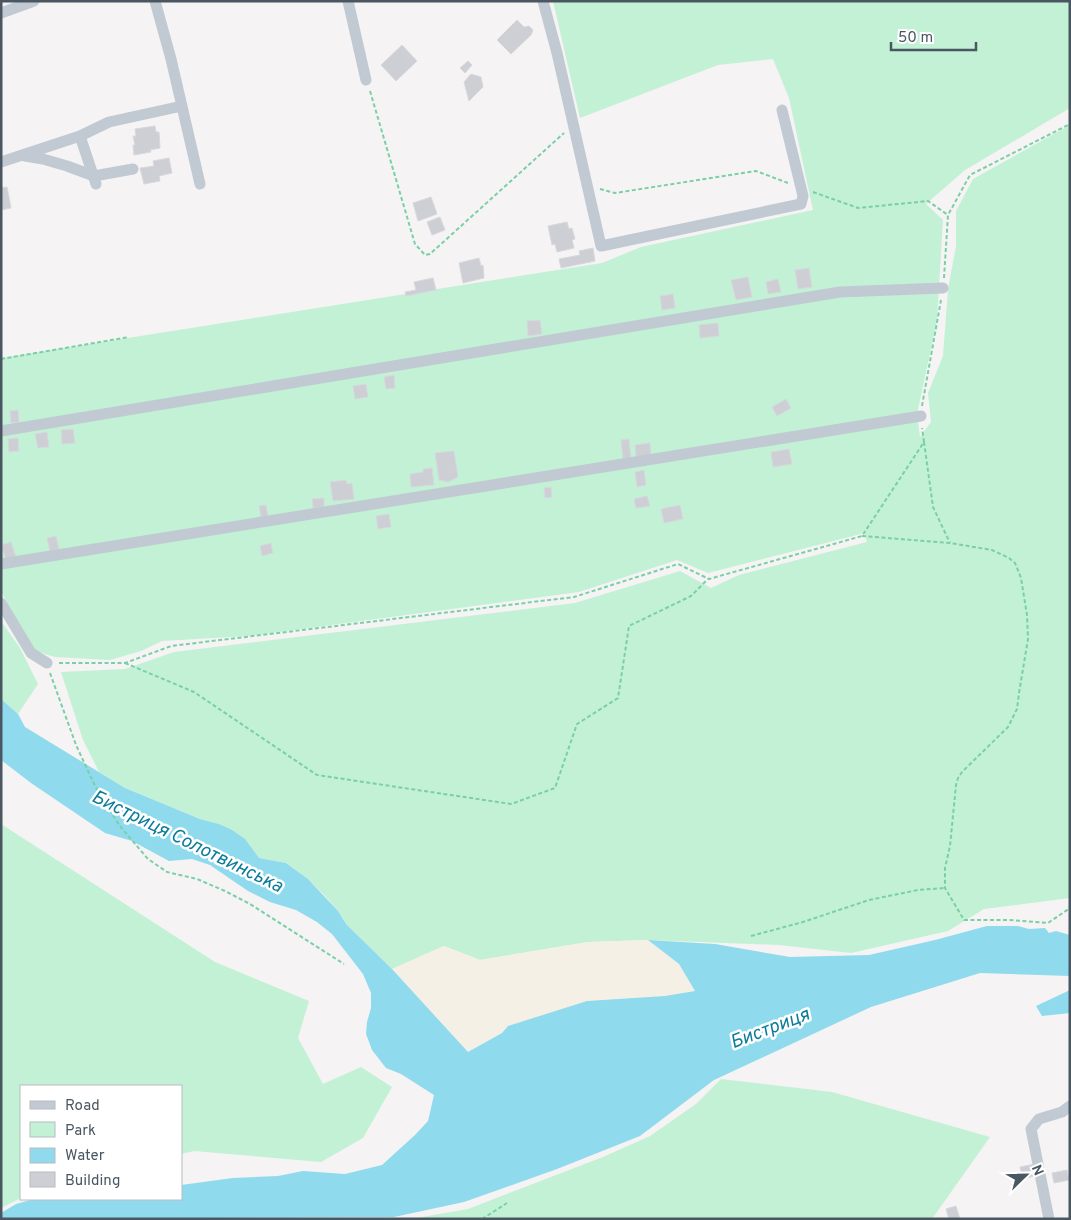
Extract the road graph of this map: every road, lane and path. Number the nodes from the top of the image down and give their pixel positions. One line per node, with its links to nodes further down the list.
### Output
1 (34, 1): 5 (street)
2 (155, 1): 7 (street)
3 (348, 1): 6 (street)
4 (543, 1): 10 (street)
5 (1, 13)
6 (366, 80): 10 (path)
7 (182, 106): 11 (street); 16 (street)
8 (782, 110): 18 (street)
9 (1070, 124): 19 (path)
10 (573, 125): 17 (street)
11 (80, 136): 12 (street); 15 (street)
12 (20, 156): 13 (street); 15 (street)
13 (1, 162)
14 (133, 169): 15 (street)
15 (95, 180)
16 (200, 184)
17 (587, 185): 18 (path); 18 (street)
18 (801, 188): 19 (path)
19 (948, 216): 20 (path)
20 (943, 288): 23 (path); 24 (street)
21 (129, 337): 22 (path)
22 (1, 359)
23 (921, 416): 25 (path); 28 (street)
24 (1, 431)
25 (924, 442): 26 (path); 27 (path)
26 (862, 536): 27 (path); 29 (path)
27 (950, 543): 33 (path)
28 (1, 564)
29 (709, 579): 32 (path); 32 (path)
30 (1, 603): 31 (street)
31 (47, 663): 32 (path); 36 (path)
32 (125, 663)
33 (945, 888): 34 (path); 35 (path)
34 (1070, 908)
35 (751, 936)
36 (344, 964)
37 (1070, 1106): 40 (street)
38 (507, 1203): 39 (path)
39 (482, 1219)
40 (1049, 1219)

